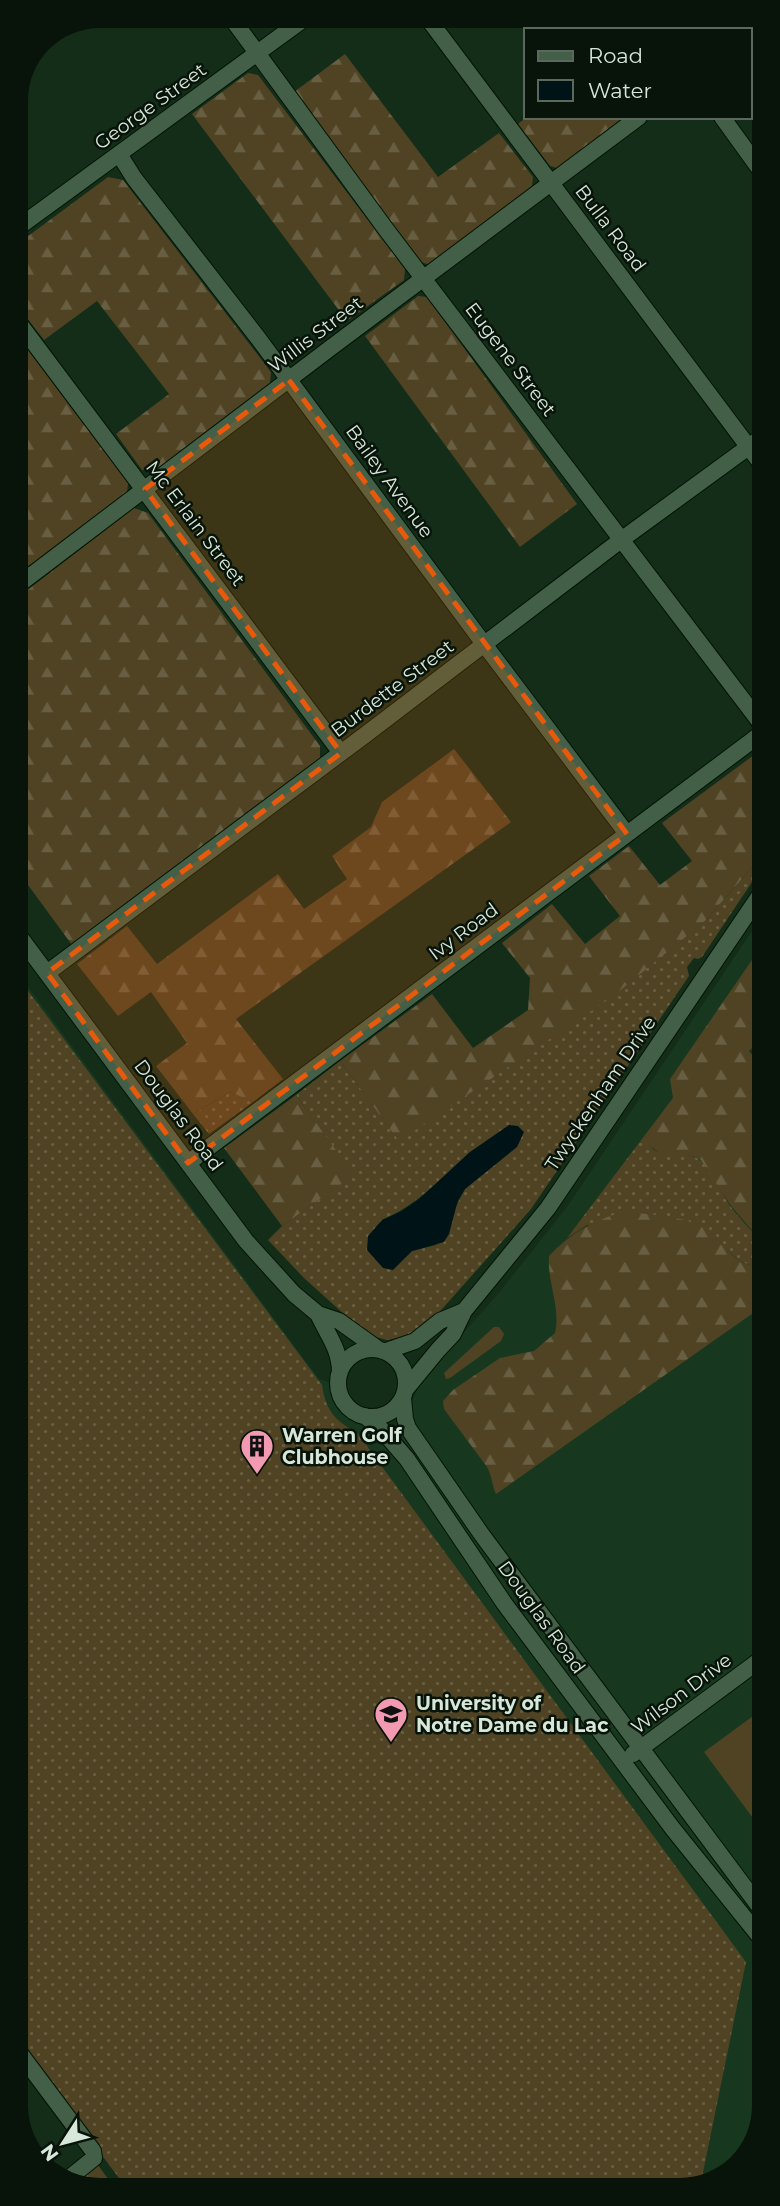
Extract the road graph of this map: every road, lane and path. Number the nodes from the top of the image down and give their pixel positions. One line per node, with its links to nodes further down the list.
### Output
1 (239, 28): 4 (street, Eugene Street)
2 (292, 28): 4 (street, George Street)
3 (435, 28): 9 (street, Bulla Road)
4 (258, 53): 7 (street, George Street); 11 (street, Eugene Street)
5 (636, 119): 9 (street, Willis Street)
6 (723, 119): 8 (street)
7 (119, 154): 10 (street, George Street); 13 (street, Bailey Avenue)
8 (752, 159)
9 (551, 183): 11 (street, Willis Street); 15 (street, Bulla Road)
10 (28, 220)
11 (424, 278): 13 (street, Willis Street); 18 (street, Eugene Street)
12 (28, 335): 17 (street, Mc Erlain Street)
13 (289, 380): 17 (street, Willis Street); 20 (street, Bailey Avenue)
14 (752, 444): 15 (street, Burdette Street)
15 (748, 447): 16 (street, Bulla Road); 18 (street, Burdette Street)
16 (752, 452)
17 (145, 489): 19 (street, Willis Street); 23 (street, Mc Erlain Street)
18 (621, 540): 20 (street, Burdette Street); 21 (street, Eugene Street)
19 (28, 578)
20 (484, 644): 23 (street, Burdette Street); 24 (street, Bailey Avenue)
21 (752, 712)
22 (752, 740): 24 (street, Ivy Road)
23 (341, 753): 27 (street, Burdette Street)
24 (627, 834): 28 (street, Ivy Road)
25 (752, 907): 29 (street, Twyckenham Drive)
26 (28, 948): 27 (street, Douglas Road)
27 (47, 973): 28 (street, Douglas Road)
28 (188, 1163): 30 (street, Douglas Road)
29 (464, 1311): 31 (street, Twyckenham Drive); 33 (street, Twyckenham Drive)
30 (318, 1314): 31 (street, Douglas Road); 32 (street, Douglas Road)
31 (382, 1350): 32 (street); 33 (street)
32 (340, 1372): 34 (street)
33 (405, 1393): 34 (street); 36 (street, Douglas Road)
34 (365, 1416): 37 (street, Douglas Road)
35 (752, 1666): 36 (street, Wilson Drive)
36 (640, 1749): 37 (street, Wilson Drive); 38 (street, Douglas Road)
37 (623, 1762): 39 (street, Douglas Road)
38 (752, 1897)
39 (752, 1927)
40 (28, 2064): 41 (street)
41 (76, 2173)

